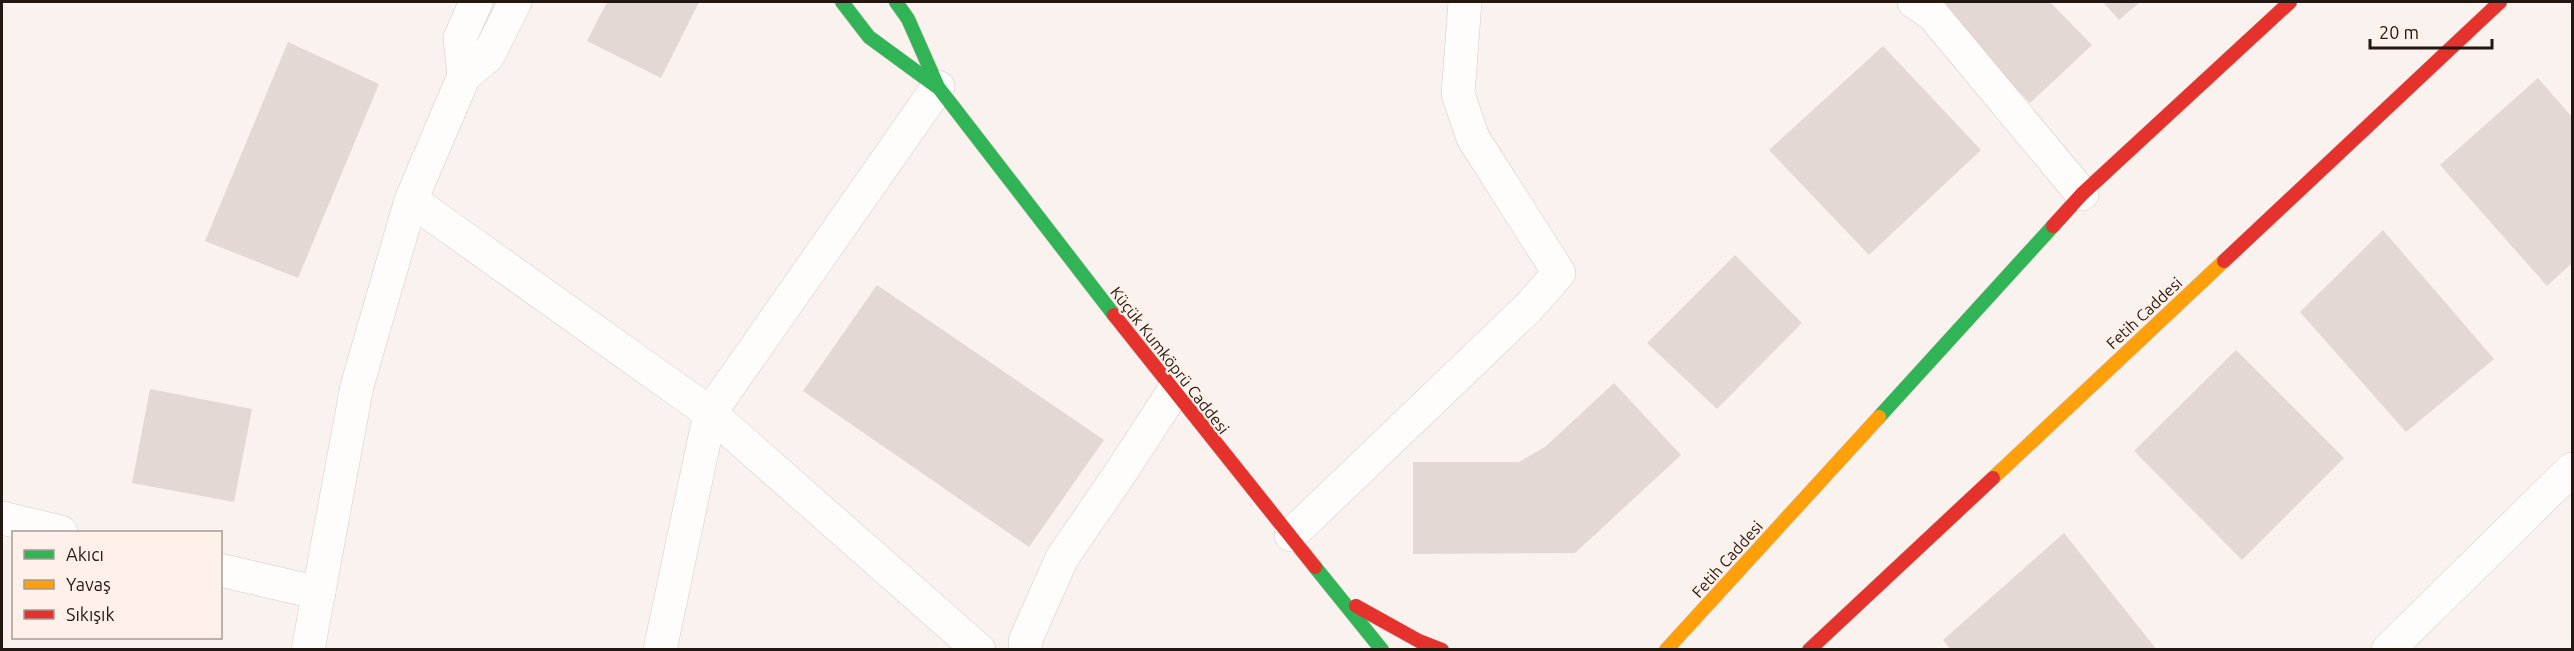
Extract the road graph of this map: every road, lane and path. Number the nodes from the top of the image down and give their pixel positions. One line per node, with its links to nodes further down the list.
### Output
1 (476, 2): 9 (street)
2 (515, 2): 9 (street)
3 (842, 2): 10 (main road)
4 (896, 2): 10 (main road)
5 (1465, 2): 18 (street)
6 (1914, 2): 11 (street)
7 (2290, 2): 11 (main road, Fetih Caddesi)
8 (2500, 2): 31 (main road, Fetih Caddesi)
9 (464, 76): 12 (street)
10 (938, 87): 13 (main road, Küçük Kumköprü Caddesi); 14 (street)
11 (2082, 194): 22 (main road, Fetih Caddesi)
12 (411, 200): 14 (street); 20 (street)
13 (1173, 392): 18 (main road, Küçük Kumköprü Caddesi); 26 (street)
14 (710, 413): 24 (street); 25 (street)
15 (2572, 470): 32 (street)
16 (2, 518): 17 (street)
17 (58, 531)
18 (1291, 536): 21 (main road, Küçük Kumköprü Caddesi)
19 (222, 570): 20 (street)
20 (319, 593): 23 (street)
21 (1343, 600): 27 (main road); 28 (main road, Küçük Kumköprü Caddesi); 29 (main road)
22 (1669, 646): 30 (main road)
23 (308, 650)
24 (660, 650)
25 (980, 650)
26 (1026, 650)
27 (1369, 650)
28 (1383, 650)
29 (1442, 650)
30 (1656, 650)
31 (1809, 650)
32 (2388, 650)

